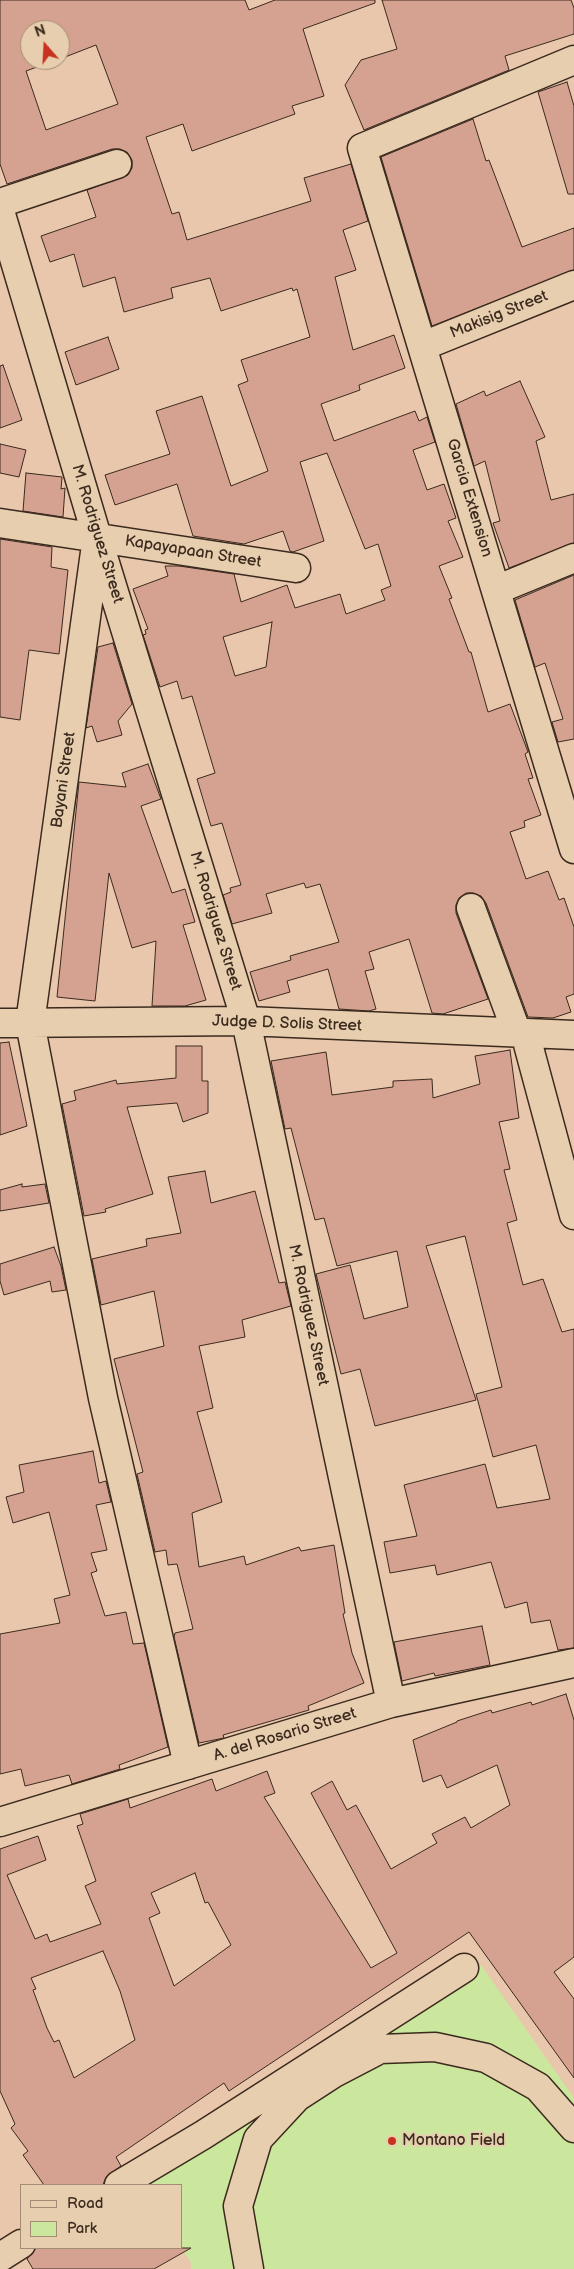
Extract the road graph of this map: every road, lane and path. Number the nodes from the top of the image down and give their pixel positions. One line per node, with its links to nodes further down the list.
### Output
1 (574, 60): 6 (street, Garcia Extension)
2 (117, 164): 3 (street)
3 (0, 203)
4 (0, 211): 8 (street, M. Rodriguez Street)
5 (574, 285): 6 (street, Makisig Street)
6 (423, 346): 11 (street, Garcia Extension)
7 (0, 523): 8 (street, Kapayapaan Street)
8 (97, 537): 10 (street, Kapayapaan Street); 15 (street, M. Rodriguez Street); 17 (street, Bayani Street)
9 (574, 558): 11 (street)
10 (296, 568)
11 (496, 590): 12 (street, Garcia Extension)
12 (566, 790): 13 (street, Garcia Extension)
13 (574, 849)
14 (470, 908): 18 (street)
15 (246, 1022): 17 (street, Judge D. Solis Street); 18 (street, Judge D. Solis Street); 22 (street, M. Rodriguez Street)
16 (0, 1023): 17 (street, Judge D. Solis Street)
17 (30, 1023): 23 (street, Bayani Street)
18 (521, 1033): 19 (street, Judge D. Solis Street); 20 (street)
19 (574, 1035)
20 (574, 1215)
21 (574, 1663): 22 (street, A. del Rosario Street)
22 (391, 1703): 23 (street, A. del Rosario Street)
23 (188, 1765): 24 (street, A. del Rosario Street)
24 (0, 1822)
25 (464, 1968): 27 (street)
26 (574, 2128): 28 (street)
27 (121, 2184)
28 (249, 2269)

